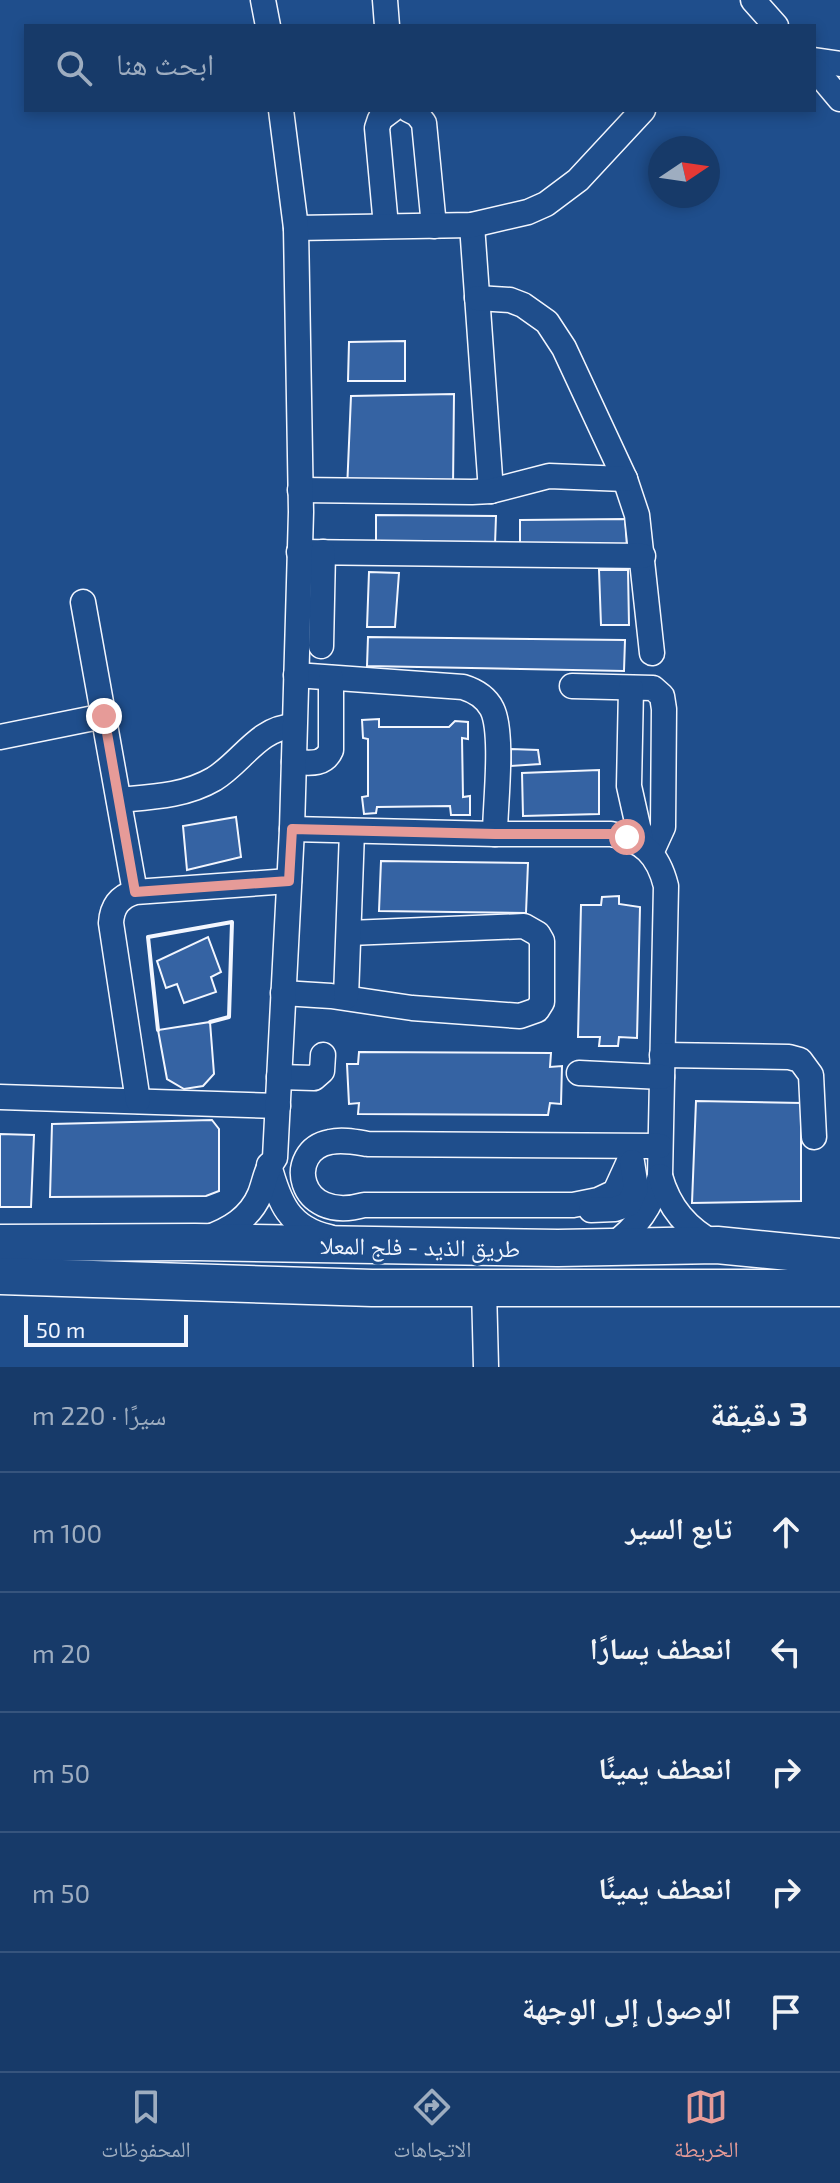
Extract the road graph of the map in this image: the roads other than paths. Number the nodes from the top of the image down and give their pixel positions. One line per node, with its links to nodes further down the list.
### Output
1 (263, 0): 4 (street)
2 (385, 0): 5 (street)
3 (754, 1): 6 (street)
4 (268, 24)
5 (387, 24)
6 (774, 24)
7 (816, 60): 8 (street)
8 (840, 64)
9 (816, 70): 10 (street)
10 (840, 99)
11 (281, 112): 18 (street)
12 (389, 112): 16 (street)
13 (413, 112): 17 (street)
14 (641, 112): 15 (street)
15 (472, 225): 17 (street); 19 (street)
16 (386, 226): 17 (street); 18 (street)
17 (434, 226)
18 (296, 228): 21 (street)
19 (477, 298): 20 (street); 22 (street)
20 (625, 479): 22 (street); 24 (street)
21 (300, 490): 22 (street); 23 (street)
22 (491, 491)
23 (311, 552): 24 (street); 26 (street); 28 (street)
24 (643, 556): 27 (street)
25 (83, 602): 32 (street)
26 (321, 646)
27 (652, 653)
28 (296, 675): 29 (street); 33 (street)
29 (331, 678): 35 (street); 40 (street)
30 (572, 686): 31 (street)
31 (631, 688): 36 (street); 42 (street)
32 (104, 716): 34 (street); 37 (street)
33 (294, 726): 35 (street); 37 (street)
34 (0, 737)
35 (294, 762): 38 (street)
36 (629, 786): 41 (street); 42 (street)
37 (119, 800): 44 (street)
38 (292, 829): 39 (street); 43 (street)
39 (352, 831): 40 (street); 45 (street)
40 (495, 834): 41 (street)
41 (594, 834): 42 (street)
42 (647, 848): 49 (street)
43 (289, 881): 44 (street); 46 (street)
44 (135, 892): 53 (street)
45 (349, 933): 47 (street); 47 (street)
46 (283, 993): 47 (street); 51 (street)
47 (346, 997)
48 (323, 1055): 51 (street)
49 (662, 1066): 50 (street); 55 (street); 58 (street)
50 (579, 1073)
51 (279, 1077): 54 (street)
52 (0, 1097): 53 (street)
53 (138, 1101): 54 (street)
54 (278, 1106): 60 (street)
55 (814, 1137)
56 (329, 1142): 57 (street); 60 (street); 62 (street)
57 (368, 1144): 59 (street); 62 (street)
58 (660, 1146): 59 (street); 61 (street)
59 (631, 1152): 62 (street)
60 (272, 1162): 64 (street); 65 (street)
61 (660, 1176): 66 (street); 67 (street)
62 (364, 1205)
63 (12, 1241): 64 (highway, طريق الذيد - فلج المعلا)
64 (195, 1242): 65 (highway, طريق الذيد - فلج المعلا)
65 (359, 1244): 68 (highway, طريق الذيد - فلج المعلا)
66 (717, 1245): 67 (highway); 69 (highway)
67 (611, 1246): 68 (highway)
68 (558, 1248): 71 (highway)
69 (840, 1257)
70 (0, 1276): 71 (highway, طريق الذيد - فلج المعلا)
71 (394, 1288): 72 (highway, طريق الذيد - فلج المعلا)
72 (484, 1288): 73 (highway, طريق الذيد - فلج المعلا); 74 (street)
73 (840, 1288)
74 (486, 1367)

